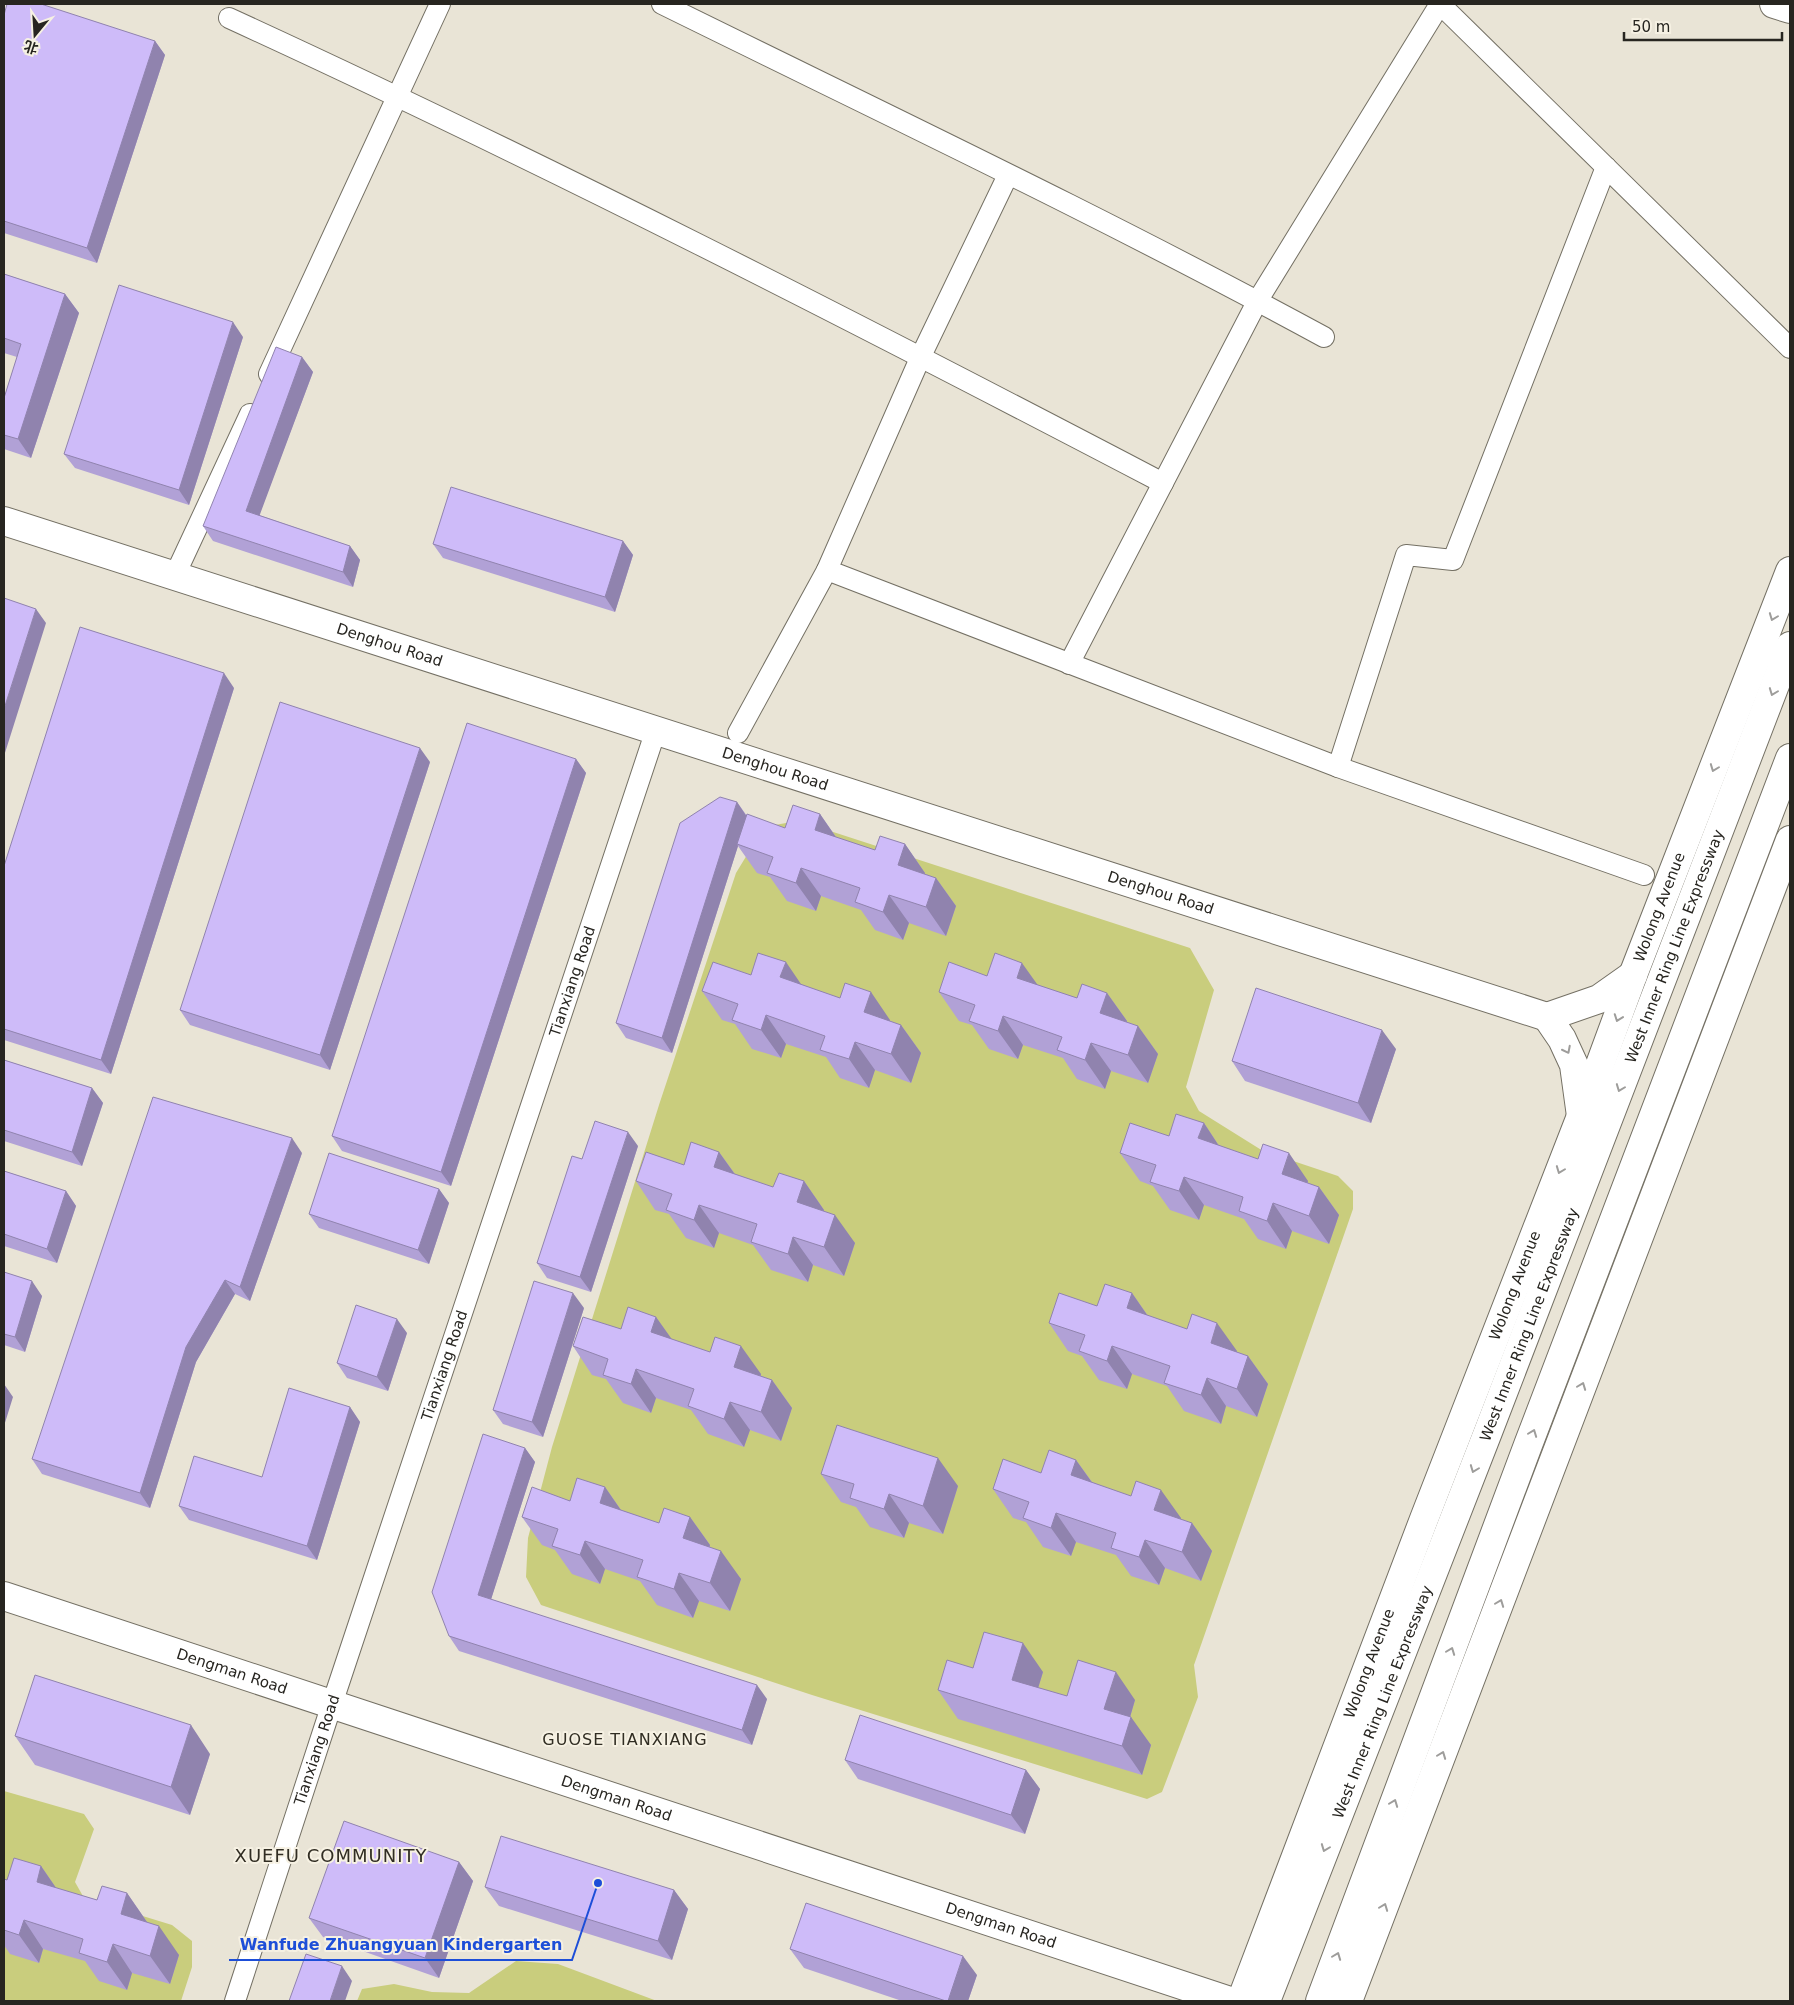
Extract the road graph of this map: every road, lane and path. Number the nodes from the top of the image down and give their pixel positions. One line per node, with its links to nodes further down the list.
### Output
1 (440, 4): 5 (street)
2 (662, 4): 7 (street)
3 (1440, 4): 6 (street); 8 (street)
4 (230, 18): 5 (street)
5 (398, 95): 11 (street); 16 (street)
6 (1606, 167): 10 (street); 22 (street)
7 (1008, 175): 8 (street); 11 (street)
8 (1258, 300): 9 (street); 12 (street)
9 (1324, 337)
10 (1790, 348)
11 (921, 356): 12 (street); 14 (street)
12 (1163, 483): 18 (street)
13 (4, 521): 16 (main road, Denghou Road)
14 (827, 570): 18 (street); 20 (street)
15 (1790, 571): 25 (main road, Wolong Avenue, one-way to 25)
16 (175, 576): 19 (main road, Denghou Road)
17 (1790, 646): 33 (main road, West Inner Ring Line Expressway, one-way to 33)
18 (1070, 664): 22 (street)
19 (656, 730): 26 (main road, Denghou Road); 29 (street, Tianxiang Road)
20 (738, 733)
21 (1790, 758): 34 (main road, one-way to 21)
22 (1338, 767): 24 (street)
23 (1790, 840): 35 (main road, one-way to 23)
24 (1644, 875)
25 (1633, 975): 26 (main road); 27 (main road, Wolong Avenue, one-way to 27)
26 (1547, 1017): 27 (main road, one-way to 27)
27 (1581, 1116): 32 (main road, Wolong Avenue, one-way to 32)
28 (4, 1596): 29 (main road, Dengman Road)
29 (332, 1704): 30 (street, Tianxiang Road); 31 (main road, Dengman Road)
30 (235, 2001)
31 (1230, 2001)
32 (1241, 2001)
33 (1266, 2001)
34 (1320, 2001)
35 (1348, 2001)

